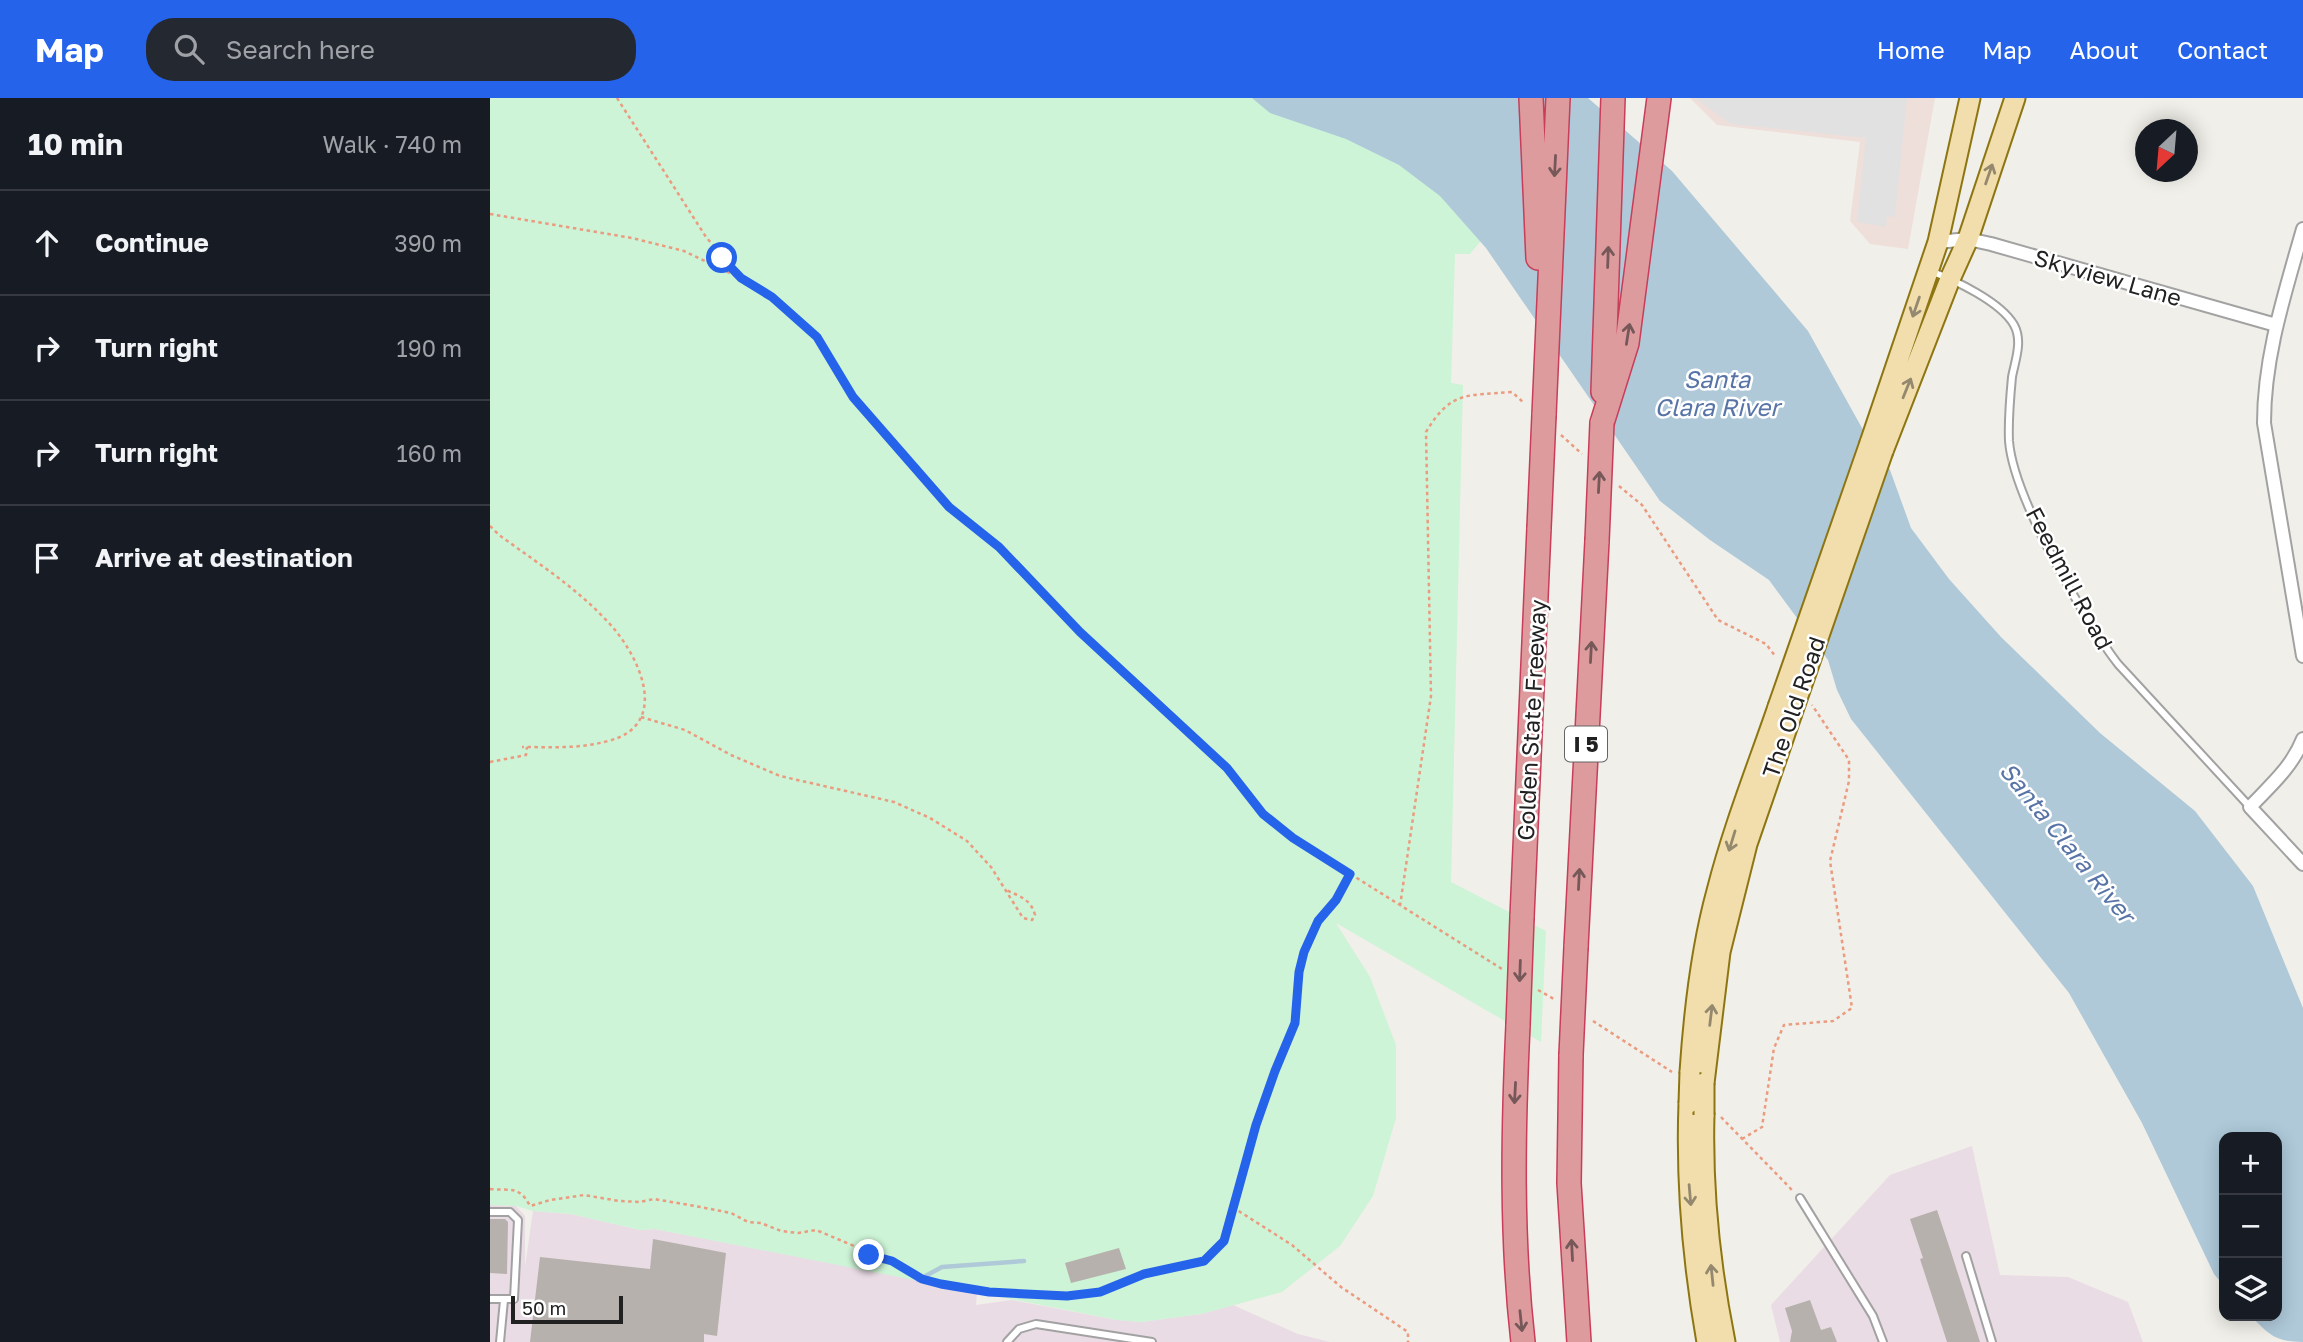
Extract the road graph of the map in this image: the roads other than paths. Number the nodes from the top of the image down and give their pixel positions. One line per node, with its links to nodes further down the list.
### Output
1 (1531, 98): 13 (highway)
2 (1558, 98): 13 (highway, Golden State Freeway, one-way to 13)
3 (1613, 98): 14 (highway, I 5, one-way to 3)
4 (1659, 98): 14 (highway, I 5, one-way to 4)
5 (1970, 98): 9 (main road, The Old Road)
6 (2015, 98): 8 (main road, The Old Road, one-way to 6)
7 (2303, 229): 12 (street)
8 (1968, 239): 9 (street, Skyview Lane); 11 (main road, The Old Road); 12 (street, Skyview Lane)
9 (1938, 242): 10 (main road, The Old Road)
10 (1928, 271): 11 (lane, Feedmill Road); 15 (main road, The Old Road, one-way to 15)
11 (1950, 279): 15 (main road, The Old Road, one-way to 11); 18 (lane, Feedmill Road)
12 (2276, 325): 16 (street)
13 (1538, 412): 29 (highway, Golden State Freeway, one-way to 29, bridge)
14 (1602, 423): 30 (highway, I 5, one-way to 14, bridge)
15 (1876, 447): 20 (main road, The Old Road, bridge)
16 (2303, 656)
17 (2303, 739): 18 (street)
18 (2250, 807): 19 (street, Feedmill Road)
19 (2303, 864)
20 (1696, 1109): 31 (main road, The Old Road, one-way to 31); 32 (main road, The Old Road, one-way to 20)
21 (1800, 1198): 33 (lane)
22 (490, 1212): 25 (lane)
23 (1966, 1256): 34 (lane)
24 (490, 1299): 25 (lane)
25 (504, 1300): 26 (lane)
26 (500, 1342)
27 (1007, 1342): 28 (lane)
28 (1152, 1342)
29 (1523, 1342)
30 (1579, 1342)
31 (1707, 1342)
32 (1725, 1342)
33 (1883, 1342)
34 (1992, 1342)

